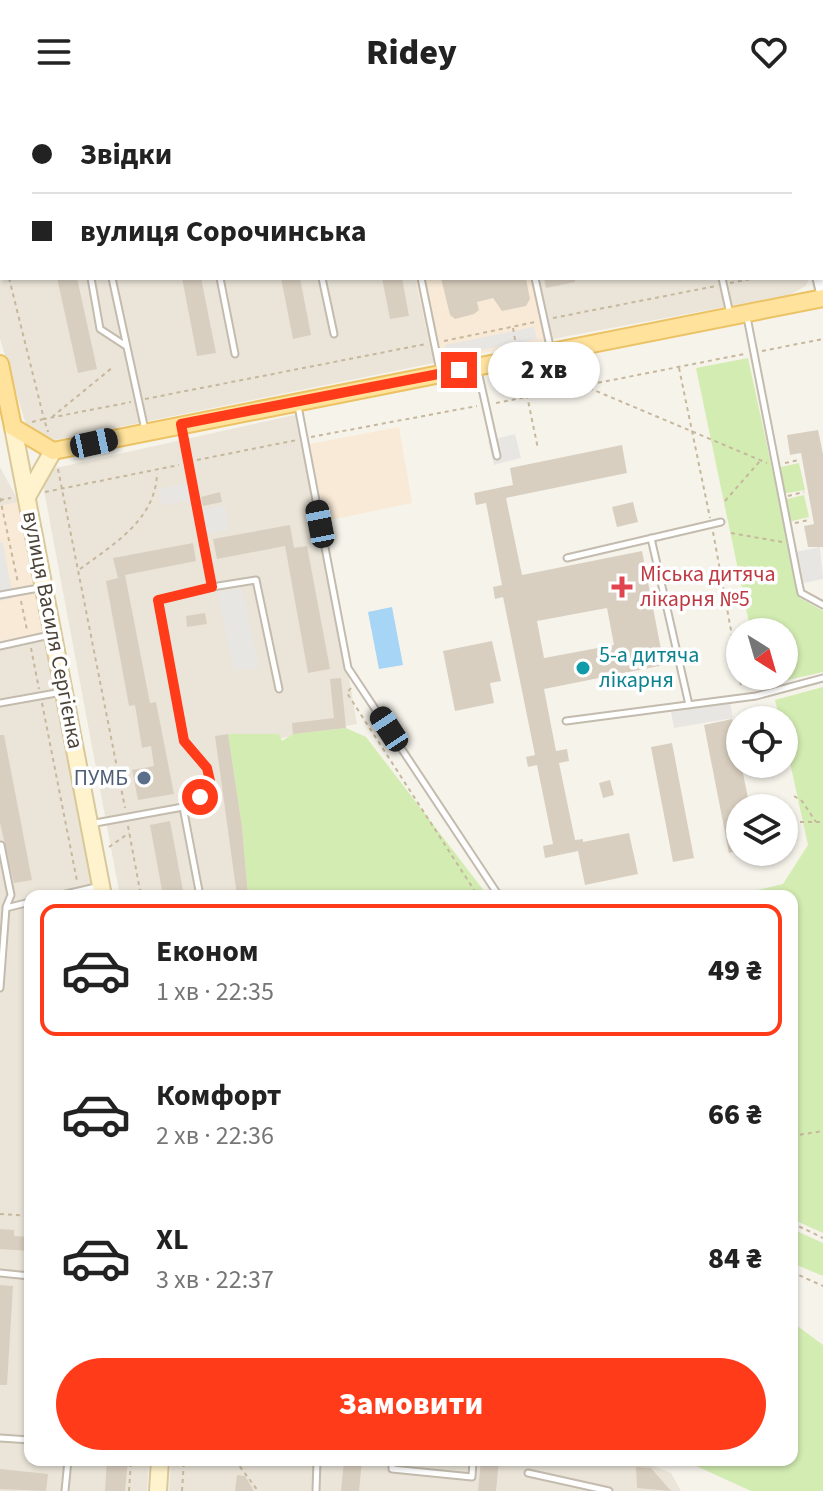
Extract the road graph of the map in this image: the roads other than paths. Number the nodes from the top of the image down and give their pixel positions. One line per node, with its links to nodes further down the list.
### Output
1 (91, 280): 11 (lane)
2 (112, 280): 11 (lane)
3 (220, 280): 13 (lane)
4 (322, 280): 10 (lane)
5 (421, 280): 16 (lane)
6 (535, 280): 12 (lane)
7 (723, 281): 9 (lane)
8 (823, 296): 9 (main road)
9 (738, 314): 12 (main road); 30 (lane)
10 (334, 334)
11 (127, 347): 20 (lane)
12 (552, 352): 15 (main road)
13 (235, 354)
14 (0, 364): 19 (main road, вулиця Василя Сергієнка)
15 (477, 366): 16 (main road); 22 (lane)
16 (441, 374): 17 (main road)
17 (297, 401): 18 (main road); 44 (lane)
18 (181, 424): 20 (main road); 28 (lane)
19 (13, 427): 21 (main road); 23 (main road, вулиця Василя Сергієнка)
20 (146, 432): 21 (main road)
21 (53, 451): 23 (main road)
22 (497, 456)
23 (28, 495): 27 (main road, вулиця Василя Сергієнка)
24 (721, 522): 25 (lane)
25 (651, 538): 26 (lane); 37 (lane)
26 (567, 558)
27 (44, 587): 29 (lane); 31 (main road, вулиця Василя Сергієнка)
28 (212, 587): 34 (lane); 39 (lane)
29 (0, 594)
30 (823, 605)
31 (54, 634): 32 (lane); 35 (main road, вулиця Василя Сергієнка)
32 (0, 646)
33 (823, 678): 37 (lane)
34 (279, 689)
35 (64, 692): 36 (lane); 40 (main road, вулиця Василя Сергієнка)
36 (0, 703)
37 (689, 705): 38 (lane)
38 (566, 721)
39 (183, 807): 40 (lane); 43 (lane)
40 (89, 824): 42 (main road, вулиця Василя Сергієнка)
41 (0, 843): 46 (lane)
42 (102, 890)
43 (199, 890)
44 (495, 890)
45 (24, 904): 46 (lane)
46 (6, 908): 47 (lane)
47 (0, 988)
48 (0, 1273): 49 (lane)
49 (24, 1275)
50 (0, 1438): 51 (lane)
51 (24, 1440)
52 (67, 1466): 58 (lane)
53 (160, 1466): 59 (main road)
54 (317, 1466): 60 (lane)
55 (392, 1466): 56 (lane)
56 (473, 1466)
57 (528, 1473): 61 (lane)
58 (65, 1491)
59 (158, 1491)
60 (316, 1491)
61 (609, 1491)

